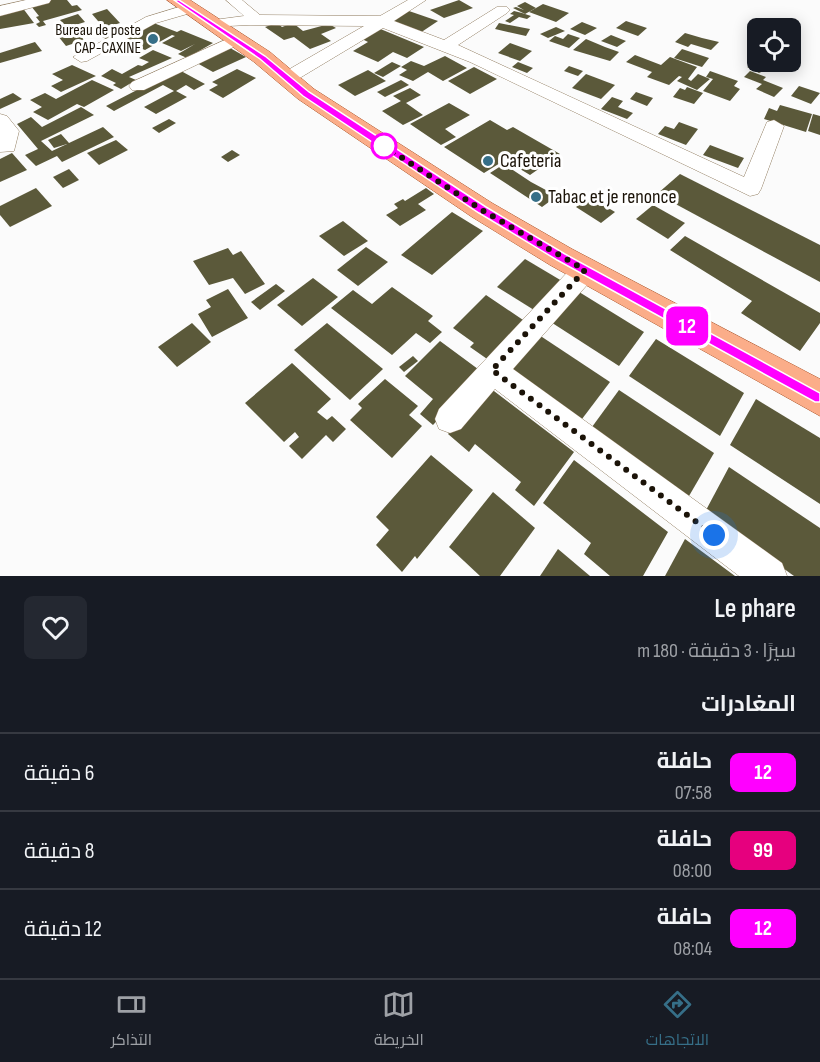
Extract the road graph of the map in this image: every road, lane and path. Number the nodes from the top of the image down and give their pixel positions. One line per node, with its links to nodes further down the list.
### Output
1 (44, 0): 5 (street)
2 (233, 0): 8 (street)
3 (419, 0): 7 (street)
4 (501, 10): 9 (street)
5 (0, 11)
6 (193, 11): 8 (main road); 10 (street)
7 (380, 21): 8 (street); 9 (street); 11 (street)
8 (243, 30): 11 (main road); 12 (street)
9 (445, 46): 14 (street)
10 (81, 57)
11 (287, 78): 16 (main road)
12 (138, 86)
13 (0, 120): 15 (street)
14 (774, 126)
15 (7, 147)
16 (585, 270): 17 (street); 18 (main road)
17 (492, 370): 19 (street); 20 (street)
18 (820, 398)
19 (450, 419)
20 (769, 576)

